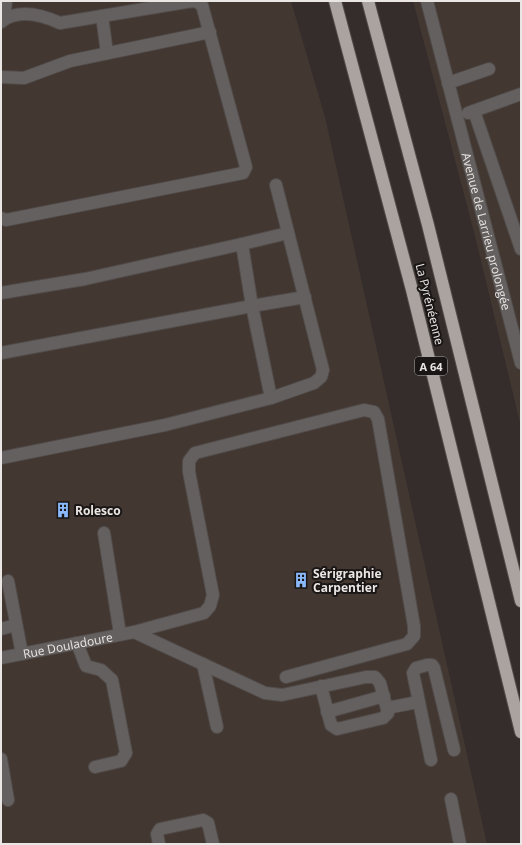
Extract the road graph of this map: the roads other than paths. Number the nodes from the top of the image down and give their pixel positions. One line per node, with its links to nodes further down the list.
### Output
1 (6, 1): 7 (street)
2 (336, 1): 45 (highway, La Pyrénéenne / A 64)
3 (368, 1): 30 (highway, La Pyrénéenne / A 64)
4 (427, 1): 12 (street, Avenue de Larrieu prolongée)
5 (204, 3): 6 (street); 8 (street)
6 (102, 16): 7 (street); 9 (street)
7 (3, 20)
8 (210, 32): 9 (street); 17 (street)
9 (107, 53): 11 (street)
10 (489, 69): 12 (street)
11 (1, 77)
12 (448, 83): 15 (street, Avenue de Larrieu prolongée)
13 (521, 94): 14 (street)
14 (474, 111): 15 (street); 20 (street)
15 (457, 117): 25 (street, Avenue de Larrieu prolongée)
16 (276, 185): 18 (street)
17 (1, 218)
18 (288, 233): 19 (street); 22 (street)
19 (242, 244): 21 (street); 23 (street)
20 (521, 249)
21 (1, 293)
22 (305, 297): 23 (street); 26 (street)
23 (252, 306): 24 (street); 26 (street)
24 (1, 353)
25 (521, 363)
26 (270, 398): 27 (street)
27 (1, 458)
28 (104, 533): 34 (street)
29 (8, 581): 31 (street)
30 (521, 601)
31 (16, 626): 32 (street); 36 (street)
32 (1, 629)
33 (134, 632): 34 (street, Rue Douladoure); 38 (street); 39 (street, Rue Douladoure)
34 (120, 634): 35 (street, Rue Douladoure)
35 (77, 643): 36 (street, Rue Douladoure); 49 (street)
36 (22, 654): 37 (street, Rue Douladoure)
37 (1, 658)
38 (203, 664): 40 (street); 44 (street)
39 (286, 677)
40 (321, 686): 41 (street); 43 (street)
41 (385, 702): 42 (street); 43 (street); 43 (street)
42 (418, 702): 46 (street); 48 (street)
43 (327, 712)
44 (217, 727)
45 (521, 732)
46 (454, 750)
47 (1, 759): 51 (street)
48 (431, 760)
49 (95, 767)
50 (451, 799): 54 (street)
51 (8, 800)
52 (159, 844): 53 (street)
53 (214, 844)
54 (460, 844)

